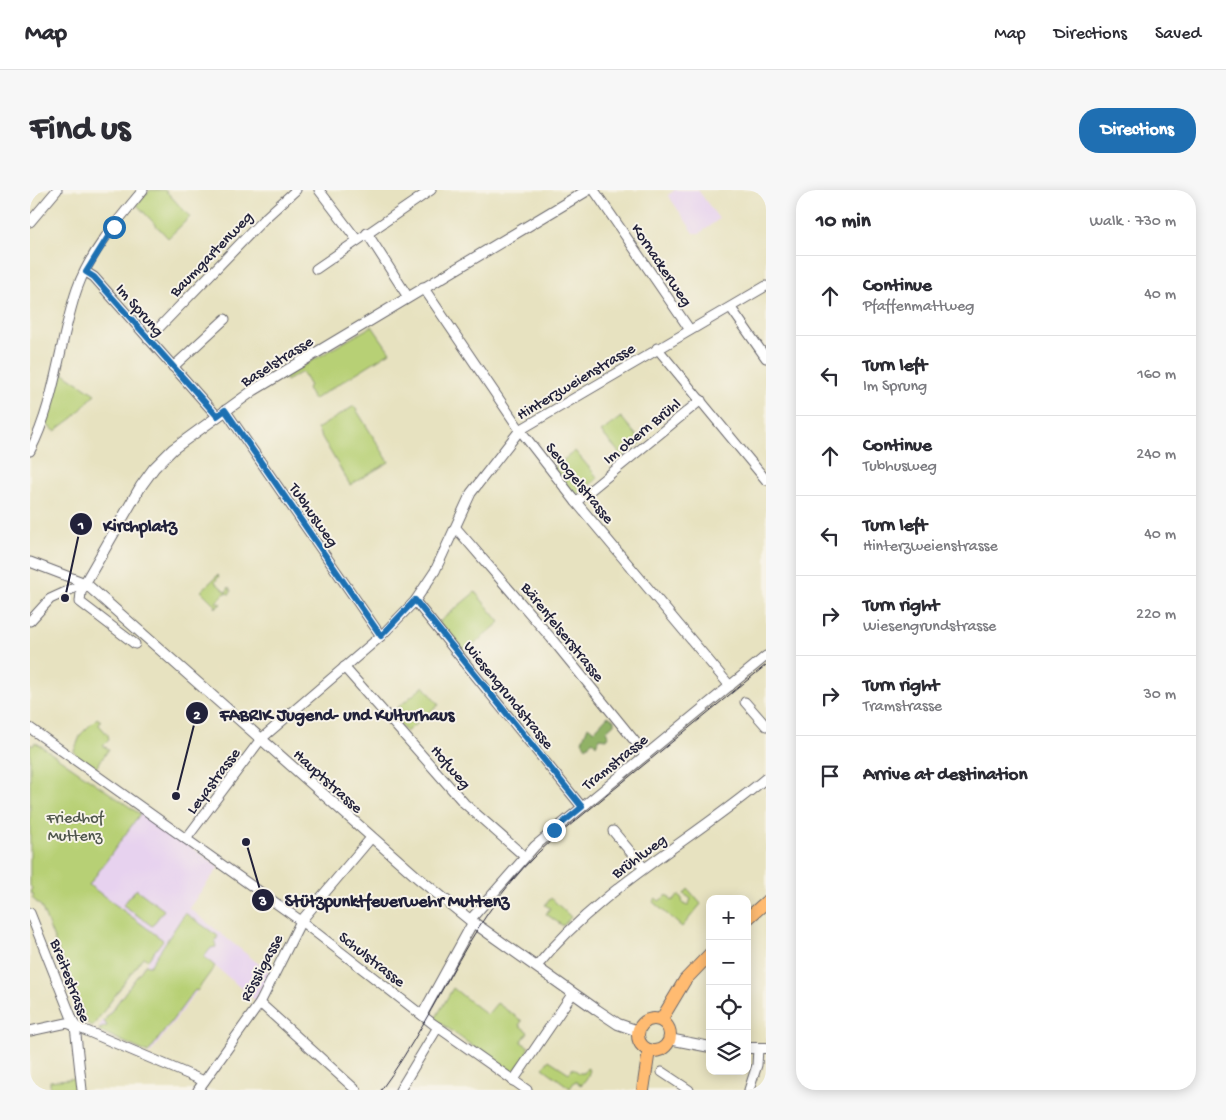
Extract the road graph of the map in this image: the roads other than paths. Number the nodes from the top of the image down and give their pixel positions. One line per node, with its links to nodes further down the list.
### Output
1 (57, 190): 8 (street)
2 (296, 190): 19 (street, Baumgartenweg)
3 (319, 190): 10 (street)
4 (431, 190): 9 (street)
5 (588, 190): 14 (street, Baselstrasse)
6 (594, 190): 18 (street, Kornackerweg)
7 (139, 192): 12 (street)
8 (30, 222)
9 (366, 233): 10 (street); 15 (street)
10 (357, 240): 11 (street)
11 (316, 269)
12 (86, 272): 19 (street, Im Sprung); 26 (street)
13 (766, 286): 16 (street, Hinterzweienstrasse)
14 (423, 287): 15 (street, Baselstrasse); 25 (street, Sevogelstrasse)
15 (408, 297): 24 (street, Baselstrasse)
16 (731, 308): 18 (street, Hinterzweienstrasse); 21 (street)
17 (225, 318): 22 (street)
18 (690, 330): 20 (street, Hinterzweienstrasse)
19 (148, 339): 22 (street, Im Sprung)
20 (657, 348): 23 (street); 25 (street, Hinterzweienstrasse)
21 (766, 358)
22 (173, 368): 24 (street, Im Sprung)
23 (701, 400): 27 (street); 28 (street, Im obern Brühl)
24 (221, 413): 31 (street, Baselstrasse); 34 (street, Tubhusweg)
25 (520, 430): 28 (street, Sevogelstrasse); 29 (street, Hinterzweienstrasse)
26 (30, 451)
27 (766, 480)
28 (576, 502): 38 (street, Sevogelstrasse)
29 (456, 528): 32 (street, Hinterzweienstrasse); 43 (street, Bärenfelserstrasse)
30 (30, 562): 31 (street)
31 (85, 583): 33 (street); 35 (street); 42 (street, Hauptstrasse)
32 (415, 600): 34 (street, Hinterzweienstrasse); 45 (street, Wiesengrundstrasse)
33 (30, 621)
34 (381, 636): 37 (street, Hinterzweienstrasse)
35 (134, 644)
36 (766, 656): 38 (street, Tramstrasse)
37 (344, 667): 42 (street, Hinterzweienstrasse); 49 (street, Hofweg)
38 (730, 686): 43 (street, Tramstrasse)
39 (745, 702): 40 (street)
40 (766, 726)
41 (30, 728): 48 (street, Schulstrasse)
42 (261, 739): 47 (street, Hauptstrasse); 48 (street, Leyastrasse)
43 (646, 755): 45 (street, Tramstrasse)
44 (766, 778): 50 (street, Brühlweg)
45 (582, 807): 49 (street, Tramstrasse)
46 (613, 831): 50 (street)
47 (371, 838): 54 (street, Rössligasse); 55 (street, Hauptstrasse)
48 (186, 839): 54 (street, Schulstrasse)
49 (524, 856): 55 (street, Tramstrasse)
50 (644, 868): 57 (street, Brühlweg)
51 (766, 902): 53 (main road)
52 (30, 913): 62 (street, Breitestrasse)
53 (751, 916)
54 (301, 921): 59 (street, Rössligasse); 60 (street, Schulstrasse)
55 (471, 921): 57 (street, Hauptstrasse); 60 (street, Tramstrasse)
56 (706, 958): 61 (main road)
57 (537, 966): 58 (street, Hauptstrasse)
58 (573, 993): 65 (street, Hauptstrasse); 72 (street)
59 (260, 1003): 71 (street, Rössligasse); 75 (street)
60 (422, 1015): 63 (street, Schulstrasse)
61 (661, 1020): 65 (main road); 66 (main road)
62 (75, 1026): 64 (street); 71 (street); 73 (street, Breitestrasse)
63 (438, 1027): 72 (street, Schulstrasse); 76 (street)
64 (30, 1031)
65 (638, 1031): 69 (main road)
66 (669, 1039): 67 (street); 69 (main road)
67 (706, 1045)
68 (762, 1048): 80 (street)
69 (649, 1050): 78 (main road)
70 (662, 1072): 79 (street)
71 (204, 1081): 74 (street, Rössligasse)
72 (514, 1081): 77 (street, Schulstrasse)
73 (82, 1090)
74 (198, 1090)
75 (356, 1090)
76 (400, 1090)
77 (527, 1090)
78 (642, 1090)
79 (689, 1090)
80 (749, 1090)

